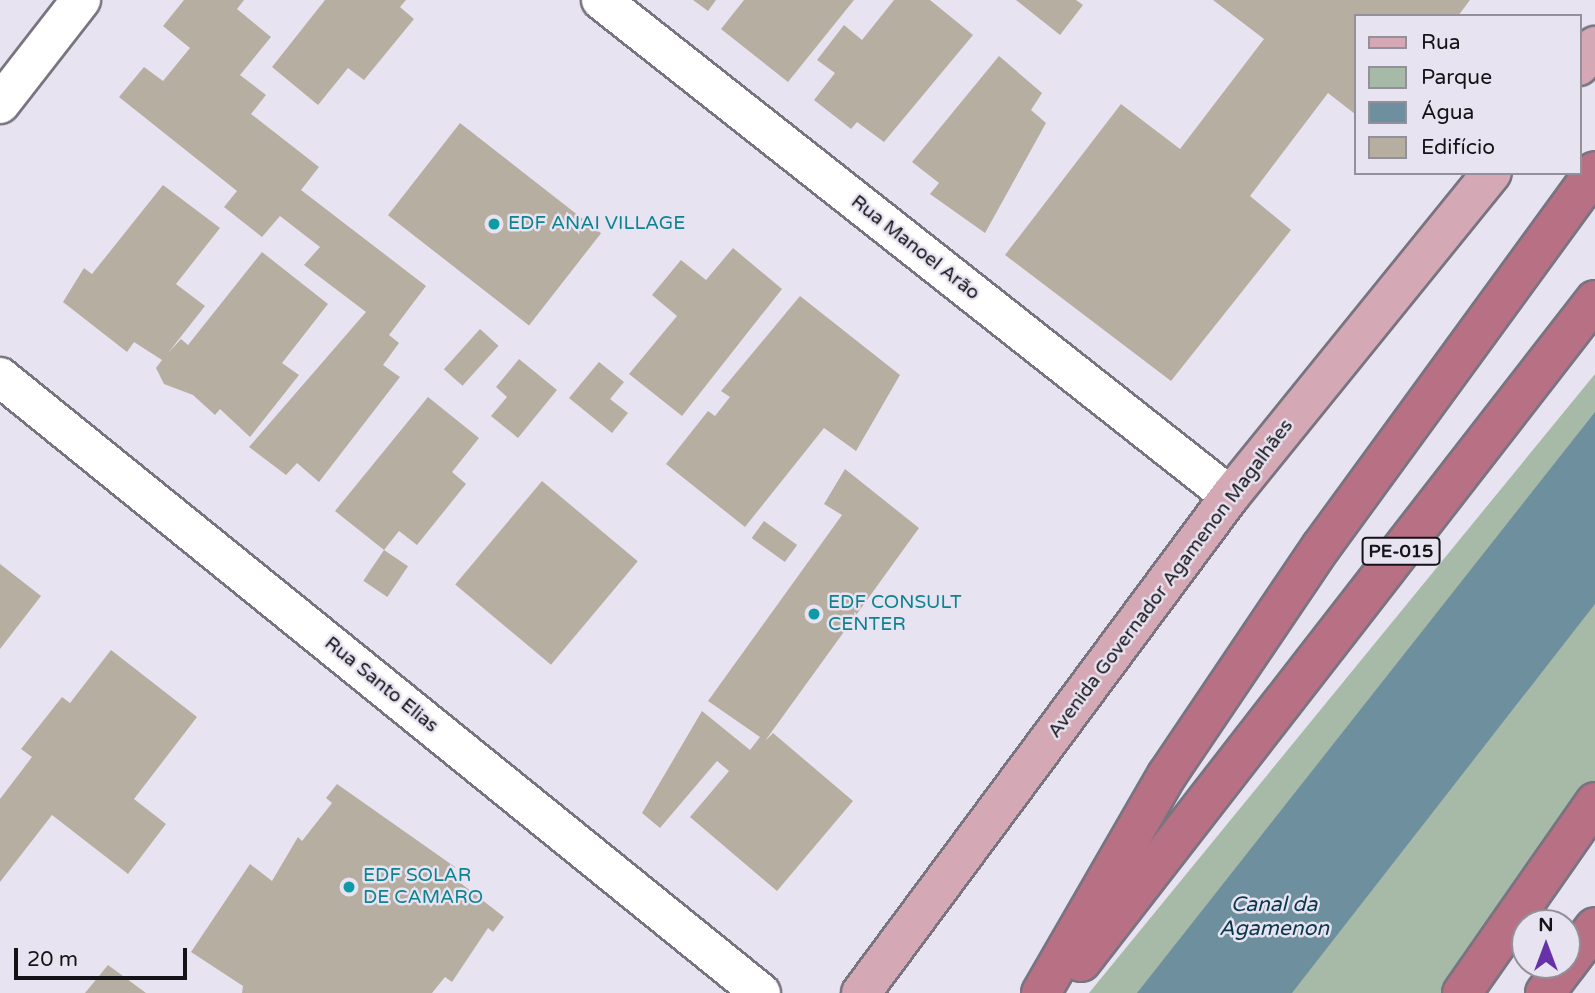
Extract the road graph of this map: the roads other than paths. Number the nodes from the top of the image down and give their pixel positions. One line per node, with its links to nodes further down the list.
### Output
1 (81, 0): 5 (street)
2 (601, 0): 10 (street, Rua Manoel Arão)
3 (1595, 46): 4 (main road)
4 (1581, 64)
5 (0, 104)
6 (1595, 171): 17 (highway)
7 (1490, 175): 10 (main road, Avenida Governador Agamenon Magalhães)
8 (1595, 300): 18 (highway, PE-015)
9 (0, 377): 15 (street, Rua Santo Elias)
10 (1230, 496): 16 (main road, Avenida Governador Agamenon Magalhães)
11 (1595, 802): 19 (highway)
12 (1595, 927): 13 (highway)
13 (1581, 946)
14 (1556, 979): 20 (highway)
15 (761, 993)
16 (861, 993)
17 (1041, 993)
18 (1057, 993)
19 (1462, 993)
20 (1545, 993)

